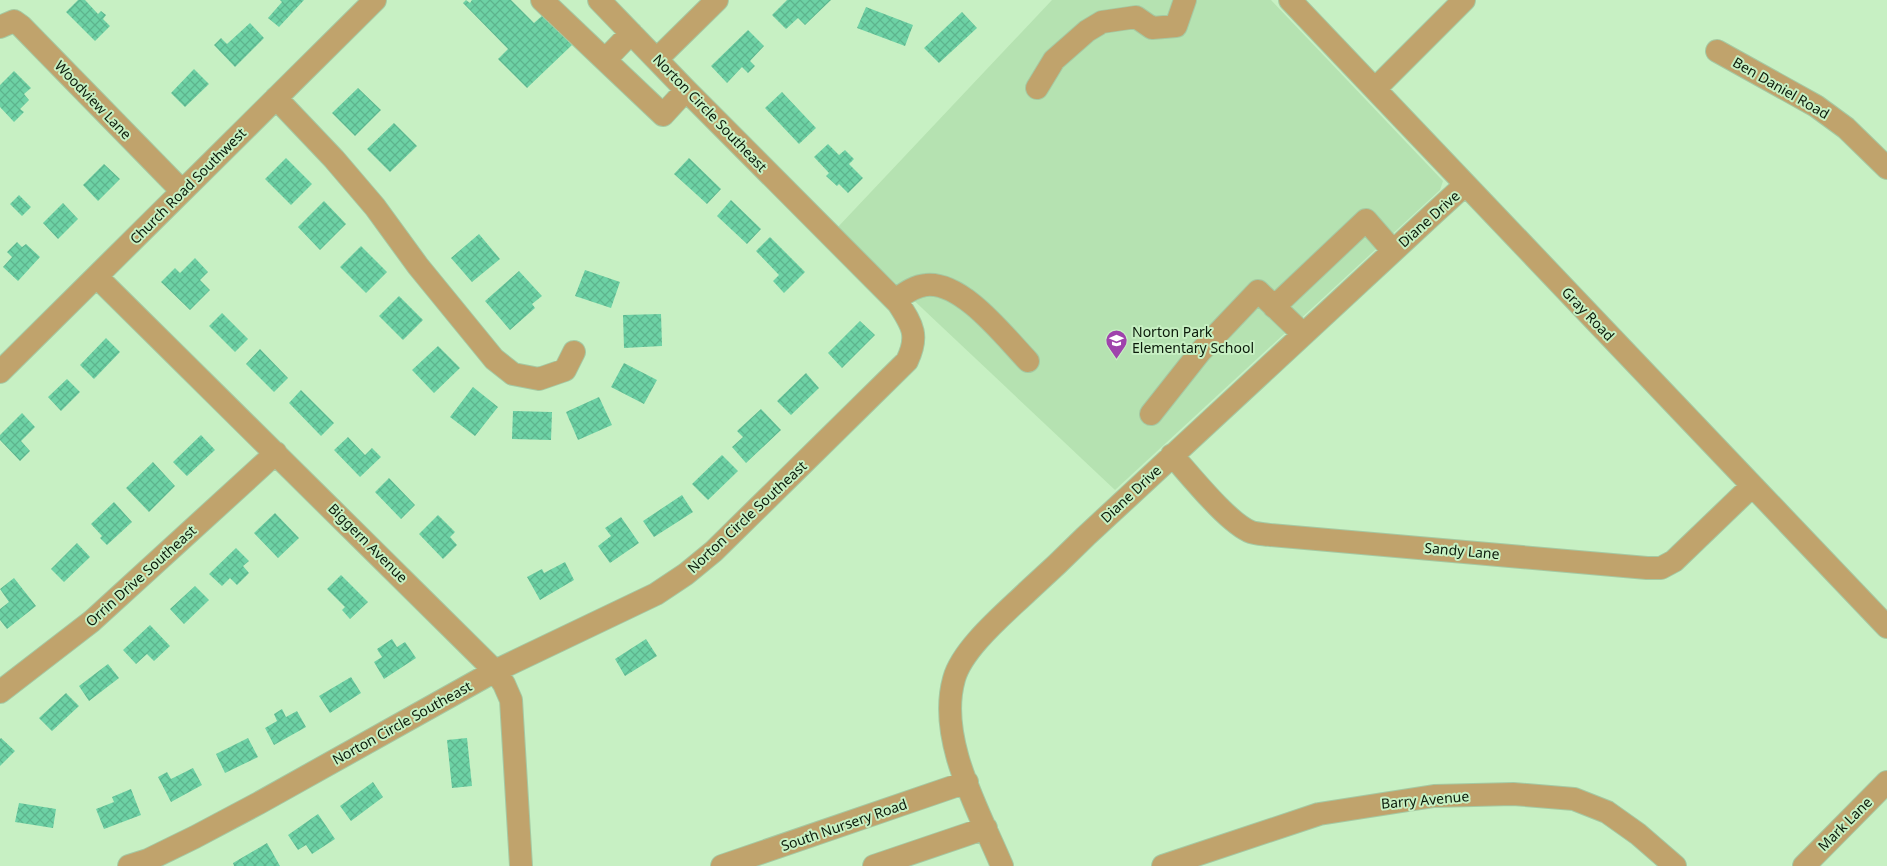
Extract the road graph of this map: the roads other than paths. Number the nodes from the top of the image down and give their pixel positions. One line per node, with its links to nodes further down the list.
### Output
1 (375, 0): 16 (street, Church Road Southwest)
2 (542, 0): 12 (street)
3 (599, 0): 9 (street, Norton Circle Southeast)
4 (717, 0): 11 (street)
5 (1185, 0): 13 (street)
6 (1290, 0): 14 (street, Gray Road)
7 (1464, 0): 14 (street)
8 (0, 27): 19 (street, Woodview Lane)
9 (631, 33): 11 (street, Norton Circle Southeast); 12 (street)
10 (1717, 51): 17 (street, Ben Daniel Road)
11 (657, 59): 15 (street, Norton Circle Southeast)
12 (605, 60): 15 (street)
13 (1037, 88)
14 (1375, 89): 18 (street, Gray Road)
15 (686, 90): 22 (street, Norton Circle Southeast)
16 (276, 98): 19 (street, Church Road Southwest); 25 (street)
17 (1887, 168)
18 (1466, 185): 20 (street, Diane Drive); 31 (street, Gray Road)
19 (182, 192): 21 (street, Church Road Southwest)
20 (1394, 251): 23 (street); 24 (street, Diane Drive)
21 (97, 277): 27 (street, Church Road Southwest); 29 (street, Biggern Avenue)
22 (895, 300): 26 (street); 33 (street, Norton Circle Southeast)
23 (1274, 307): 24 (street); 28 (street)
24 (1302, 334): 30 (street, Diane Drive)
25 (574, 352)
26 (1028, 361)
27 (0, 372)
28 (1151, 414)
29 (276, 453): 33 (street, Biggern Avenue); 34 (street, Orrin Drive Southeast)
30 (1172, 455): 31 (street, Sandy Lane); 35 (street, Diane Drive)
31 (1752, 486): 32 (street, Gray Road)
32 (1887, 627)
33 (495, 671): 38 (street, Norton Circle Southeast); 39 (street, Biggern Avenue)
34 (0, 692)
35 (966, 782): 37 (street, Diane Drive); 40 (street, South Nursery Road)
36 (1887, 782): 45 (street, Mark Lane)
37 (986, 828): 41 (street); 42 (street, Diane Drive)
38 (129, 866)
39 (521, 866)
40 (722, 866)
41 (874, 866)
42 (1002, 866)
43 (1163, 866): 44 (street, Barry Avenue)
44 (1675, 866)
45 (1804, 866)

